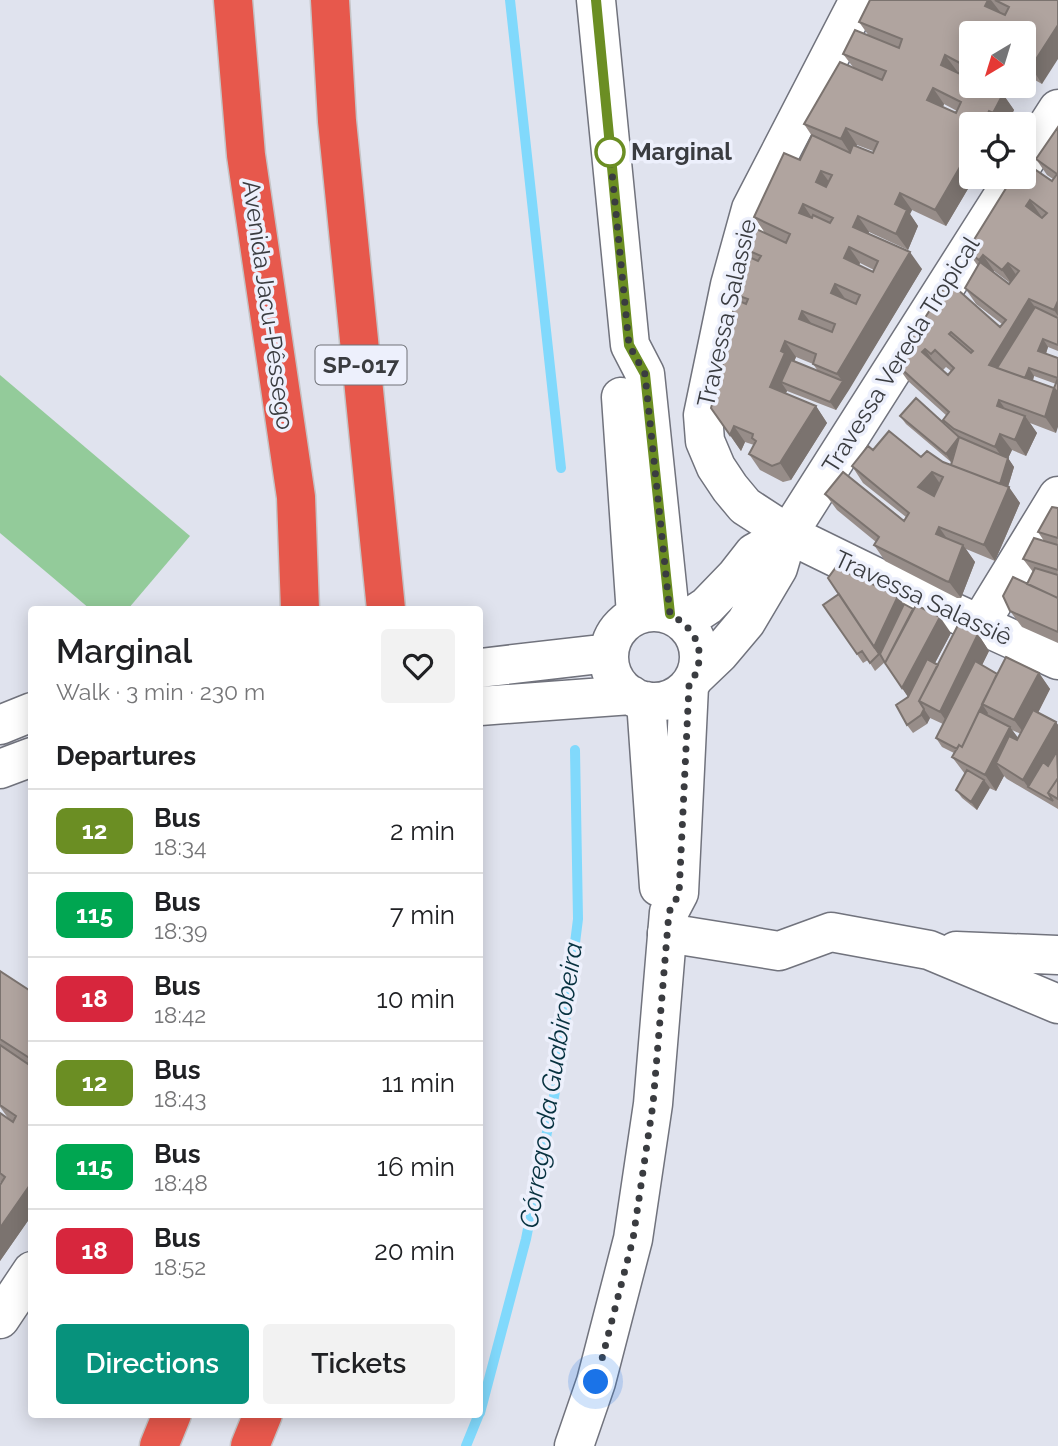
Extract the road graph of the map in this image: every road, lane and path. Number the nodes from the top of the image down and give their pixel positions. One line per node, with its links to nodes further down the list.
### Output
1 (233, 0): 10 (highway, Avenida Jacu-Pêssego / SP-017)
2 (330, 0): 11 (highway, SP-017)
3 (596, 0): 12 (street)
4 (859, 0): 9 (street, Travessa Salassie)
5 (1058, 108): 6 (street)
6 (1036, 144)
7 (1007, 189): 9 (street, Travessa Vereda Tropical)
8 (1058, 496): 13 (street)
9 (788, 534): 12 (street, Travessa Vereda Tropical); 13 (street, Travessa Salassiê); 17 (street, Travessa Vereda Tropical)
10 (300, 606)
11 (386, 606)
12 (663, 617): 14 (street); 17 (street)
13 (979, 625): 15 (street, Travessa Salassiê)
14 (609, 653): 16 (street); 18 (street)
15 (1058, 660)
16 (483, 668)
17 (693, 681): 18 (street); 24 (street)
18 (638, 698): 19 (street); 24 (street)
19 (483, 706)
20 (28, 714): 21 (street)
21 (0, 726)
22 (28, 758): 23 (street)
23 (0, 769)
24 (668, 922): 25 (street); 34 (street)
25 (929, 950): 26 (street); 27 (street)
26 (1058, 955)
27 (1058, 1004)
28 (28, 1277): 29 (street)
29 (0, 1319)
30 (170, 1418): 32 (highway)
31 (261, 1418): 33 (highway)
32 (159, 1446)
33 (250, 1446)
34 (574, 1446)

